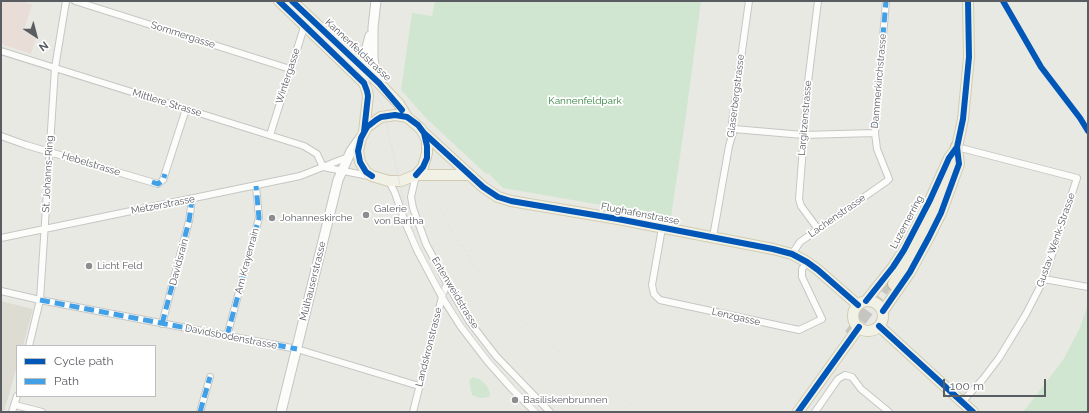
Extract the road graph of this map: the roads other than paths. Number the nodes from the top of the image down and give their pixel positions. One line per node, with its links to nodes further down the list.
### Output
1 (66, 1): 13 (street, St. Johanns-Ring)
2 (75, 1): 15 (street, Sommergasse)
3 (279, 1): 10 (main road, Kannenfeldstrasse)
4 (292, 1): 10 (main road, Kannenfeldstrasse)
5 (376, 1): 11 (street)
6 (749, 1): 20 (street, Glaserbergstrasse)
7 (818, 1): 25 (street, Largitzenstrasse)
8 (886, 1): 23 (street, Dammerkirchstrasse)
9 (968, 1): 27 (main road, Luzernerring)
10 (308, 22): 14 (main road, Kannenfeldstrasse); 15 (street, Wintergasse); 16 (main road, Kannenfeldstrasse)
11 (373, 27): 14 (street); 17 (street)
12 (1, 51): 13 (street, Mittlere Strasse)
13 (55, 68): 18 (street, Mittlere Strasse); 28 (street, St. Johanns-Ring)
14 (363, 68): 16 (street); 17 (main road, Kannenfeldstrasse)
15 (290, 69): 24 (street, Wintergasse)
16 (364, 82): 21 (main road, Kannenfeldstrasse)
17 (380, 83): 19 (main road, Kannenfeldstrasse)
18 (186, 109): 24 (street, Mittlere Strasse); 28 (street, Hebelstrasse)
19 (407, 117): 21 (main road); 22 (main road)
20 (734, 129): 25 (street); 42 (street, Glaserbergstrasse)
21 (364, 132): 29 (street, Mülhauserstrasse); 34 (main road)
22 (424, 133): 32 (main road); 33 (main road, Flughafenstrasse)
23 (875, 134): 25 (street); 36 (street, Dammerkirchstrasse)
24 (270, 135): 30 (street, Mittlere Strasse)
25 (803, 135): 41 (street, Largitzenstrasse)
26 (1, 136): 28 (street, Hebelstrasse)
27 (957, 147): 46 (street, Gustav Wenk-Strasse); 48 (highway); 53 (main road, Luzernerring); 54 (main road, Luzernerring)
28 (50, 151): 39 (street, St. Johanns-Ring)
29 (348, 157): 30 (street, Metzerstrasse); 31 (street, Mülhauserstrasse)
30 (323, 167): 31 (street); 37 (street, Metzerstrasse)
31 (341, 172): 34 (street); 60 (street, Mülhauserstrasse)
32 (416, 175): 33 (main road); 35 (main road); 47 (street, Entenweidstrasse)
33 (470, 175): 40 (main road, Flughafenstrasse)
34 (372, 176): 35 (main road)
35 (389, 181): 51 (street, Entenweidstrasse)
36 (887, 181): 41 (street, Lachenstrasse)
37 (256, 186): 38 (street, Metzerstrasse); 58 (street, Am Krayenrain)
38 (192, 199): 39 (street, Metzerstrasse); 55 (street, Davidsrain)
39 (45, 228): 43 (street, Metzerstrasse); 52 (street, St. Johanns-Ring)
40 (662, 228): 42 (main road, Flughafenstrasse); 45 (street, Lenzgasse)
41 (818, 229): 44 (street, Lachenstrasse)
42 (713, 237): 44 (main road, Flughafenstrasse)
43 (1, 238)
44 (792, 254): 45 (main road, Flughafenstrasse)
45 (807, 262): 53 (main road, Flughafenstrasse)
46 (1044, 279): 49 (street); 65 (street, Gustav Wenk-Strasse)
47 (447, 283): 51 (street, Landskronstrasse); 64 (street, Entenweidstrasse)
48 (891, 283)
49 (1088, 287)
50 (1, 291): 52 (street, Davidsbodenstrasse)
51 (442, 297): 62 (street, Landskronstrasse); 67 (street, Entenweidstrasse)
52 (40, 300): 55 (street, Davidsbodenstrasse); 59 (street, St. Johanns-Ring)
53 (862, 303): 54 (main road); 57 (main road)
54 (883, 312): 56 (main road)
55 (162, 324): 58 (street, Davidsbodenstrasse)
56 (880, 326): 57 (main road); 65 (main road)
57 (859, 327): 74 (main road)
58 (227, 336): 60 (street, Davidsbodenstrasse)
59 (29, 345)
60 (297, 349): 62 (street, Davidsbodenstrasse); 71 (street, Mülhauserstrasse)
61 (210, 377): 70 (street)
62 (419, 386): 72 (street, Landskronstrasse)
63 (17, 397): 66 (street)
64 (539, 401): 67 (street); 73 (street, Entenweidstrasse)
65 (962, 402): 77 (main road)
66 (15, 405): 68 (street); 69 (street)
67 (532, 411)
68 (12, 412)
69 (42, 412)
70 (200, 412)
71 (281, 412)
72 (412, 412)
73 (550, 412)
74 (798, 412)
75 (815, 412): 76 (street)
76 (889, 412)
77 (973, 412)

